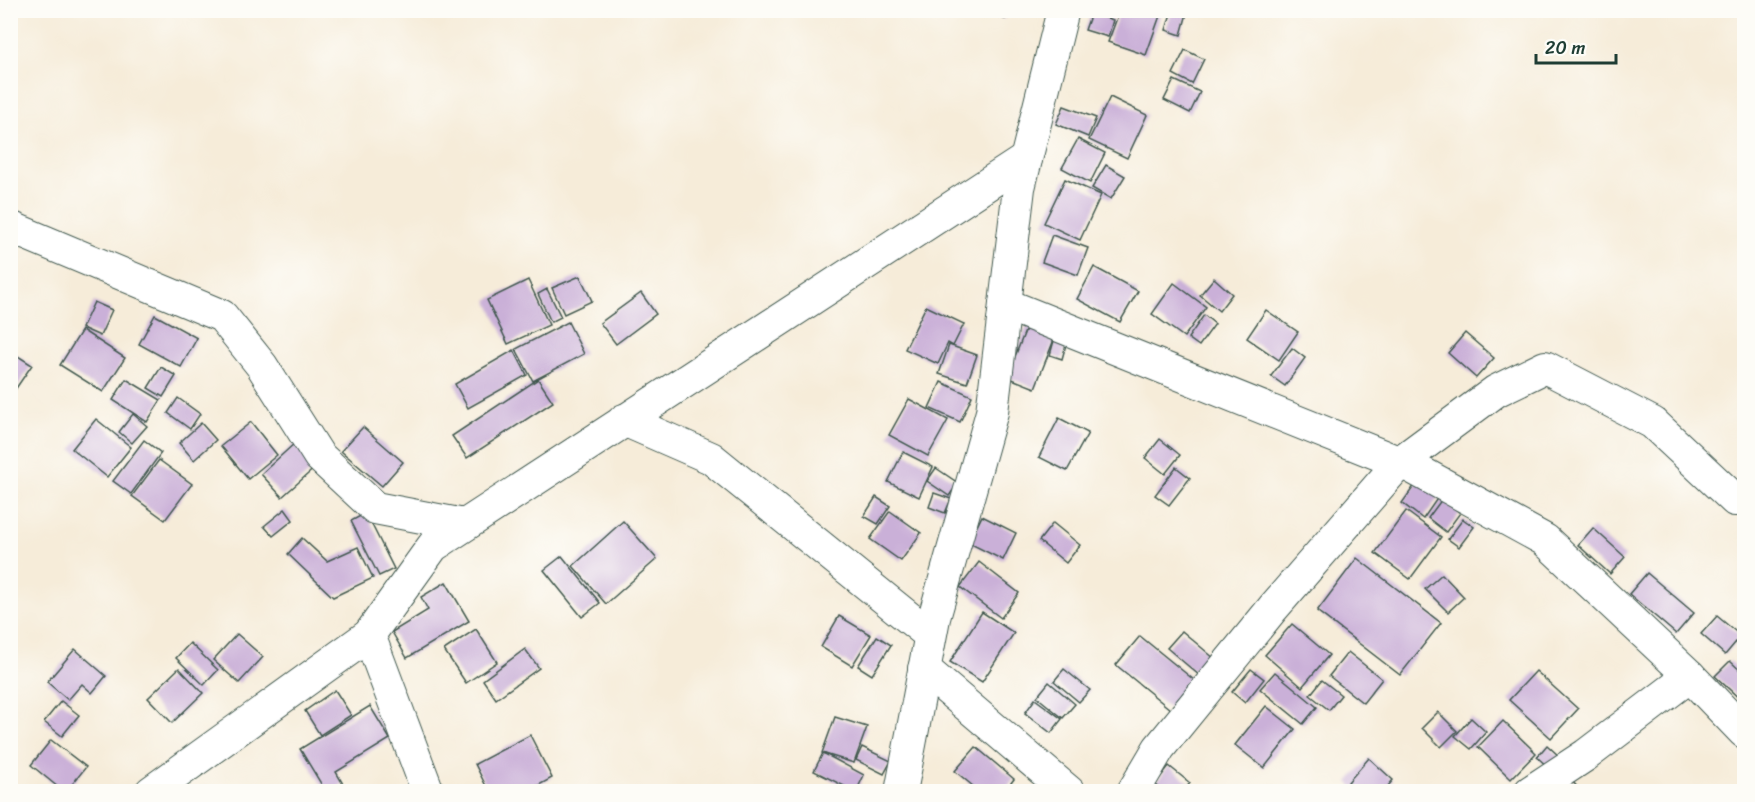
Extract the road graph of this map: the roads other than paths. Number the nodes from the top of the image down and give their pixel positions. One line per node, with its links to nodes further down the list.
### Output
1 (1064, 10): 2 (street)
2 (1026, 159): 4 (street); 5 (street)
3 (10, 227): 8 (street)
4 (1005, 304): 6 (street); 10 (street)
5 (624, 420): 8 (street); 10 (street)
6 (1400, 462): 7 (street); 12 (street); 18 (street)
7 (1744, 499)
8 (464, 525): 9 (street)
9 (369, 635): 14 (street); 15 (street)
10 (930, 635): 11 (street)
11 (924, 669): 16 (street); 17 (street)
12 (1690, 676): 13 (street); 19 (street)
13 (1744, 732)
14 (151, 792)
15 (428, 792)
16 (901, 792)
17 (1070, 792)
18 (1133, 792)
19 (1530, 792)

